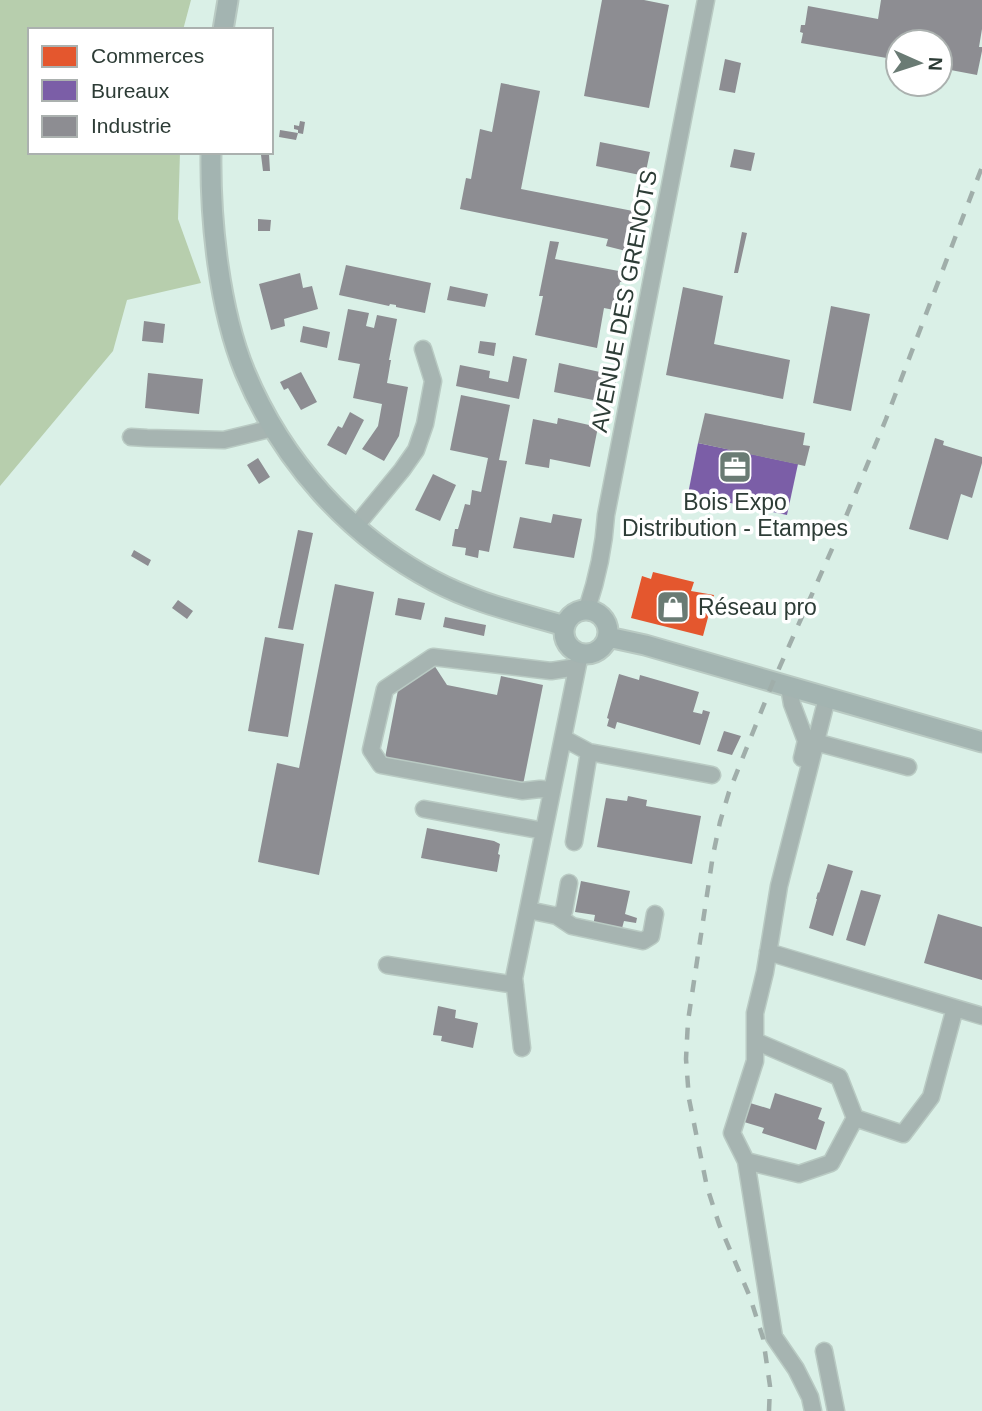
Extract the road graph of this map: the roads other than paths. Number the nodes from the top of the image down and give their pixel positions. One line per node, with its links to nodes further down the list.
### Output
1 (228, 0): 3 (main road)
2 (706, 0): 9 (street, AVENUE DES GRENOTS)
3 (223, 28)
4 (211, 154): 6 (main road)
5 (423, 349): 8 (street)
6 (273, 428): 7 (street); 8 (main road)
7 (131, 437)
8 (355, 527): 10 (main road)
9 (587, 609): 10 (main road); 11 (main road)
10 (565, 626): 12 (main road)
11 (608, 637): 12 (main road); 13 (main road)
12 (579, 661): 15 (street); 21 (street)
13 (789, 687): 14 (main road); 26 (street)
14 (827, 698): 16 (street); 17 (main road)
15 (563, 738): 18 (street); 21 (street)
16 (815, 742): 19 (street); 26 (street)
17 (982, 742)
18 (589, 752): 20 (street); 24 (street)
19 (908, 767)
20 (712, 775)
21 (552, 790): 23 (street)
22 (424, 809): 23 (street)
23 (544, 831): 27 (street)
24 (574, 842)
25 (569, 883): 29 (street)
26 (779, 886): 30 (street)
27 (528, 910): 29 (street); 32 (street)
28 (655, 914): 29 (street)
29 (557, 916)
30 (768, 951): 33 (street); 35 (street)
31 (387, 965): 32 (street)
32 (514, 985): 36 (street)
33 (955, 1008): 34 (street); 37 (street)
34 (982, 1016)
35 (755, 1041): 37 (street); 38 (street)
36 (522, 1048)
37 (855, 1118): 38 (street)
38 (746, 1161): 40 (street)
39 (824, 1351): 41 (street)
40 (813, 1411)
41 (836, 1411)

